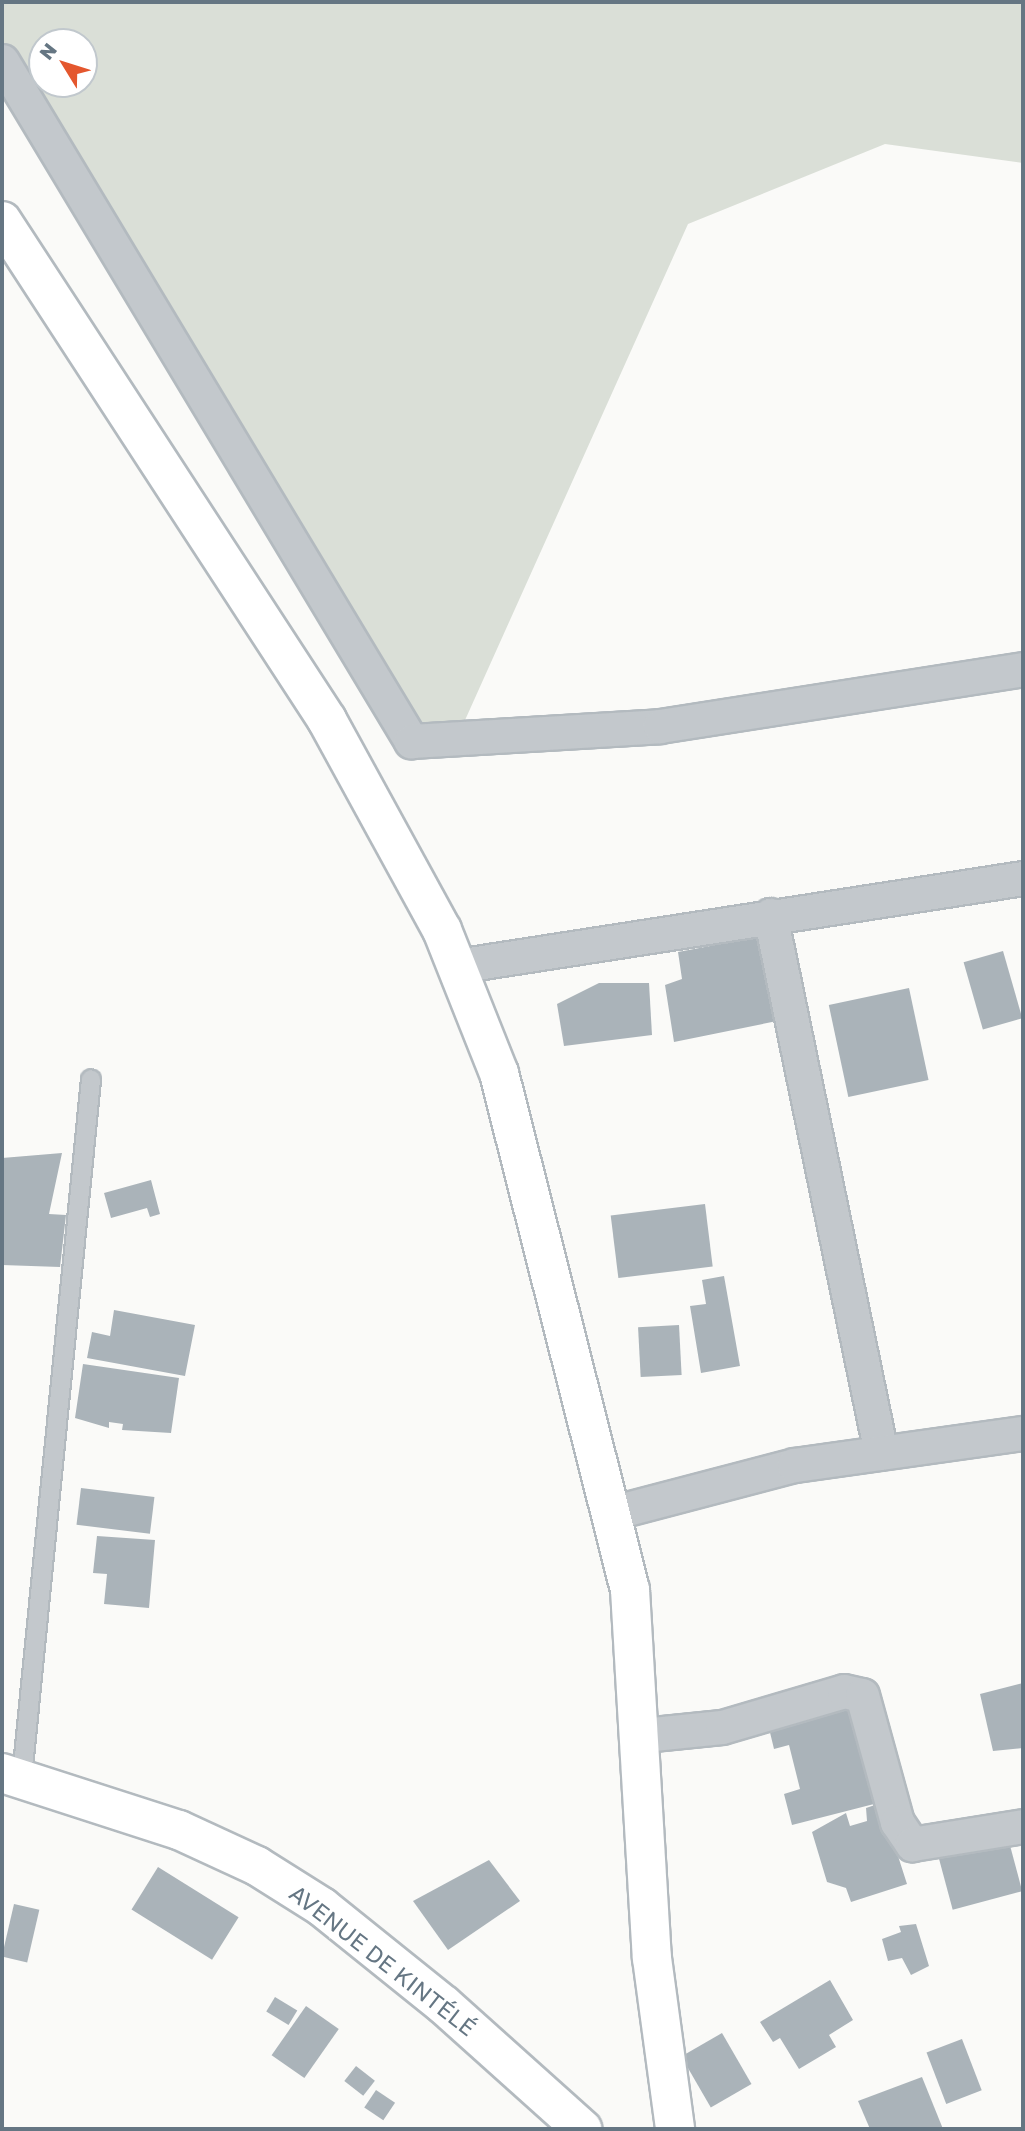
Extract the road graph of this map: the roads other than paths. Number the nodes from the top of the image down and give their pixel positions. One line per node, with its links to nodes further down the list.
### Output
1 (2, 61): 3 (street)
2 (2, 221): 6 (street)
3 (1023, 668)
4 (1023, 878): 5 (street)
5 (770, 915): 6 (street); 9 (street)
6 (457, 966): 10 (street)
7 (92, 1079): 12 (lane)
8 (1023, 1433): 9 (street)
9 (881, 1453): 10 (street)
10 (615, 1512): 11 (street)
11 (643, 1735): 13 (street); 15 (street)
12 (12, 1775): 14 (street, AVENUE DE KINTÉLÉ)
13 (1023, 1826)
14 (582, 2129)
15 (675, 2129)

